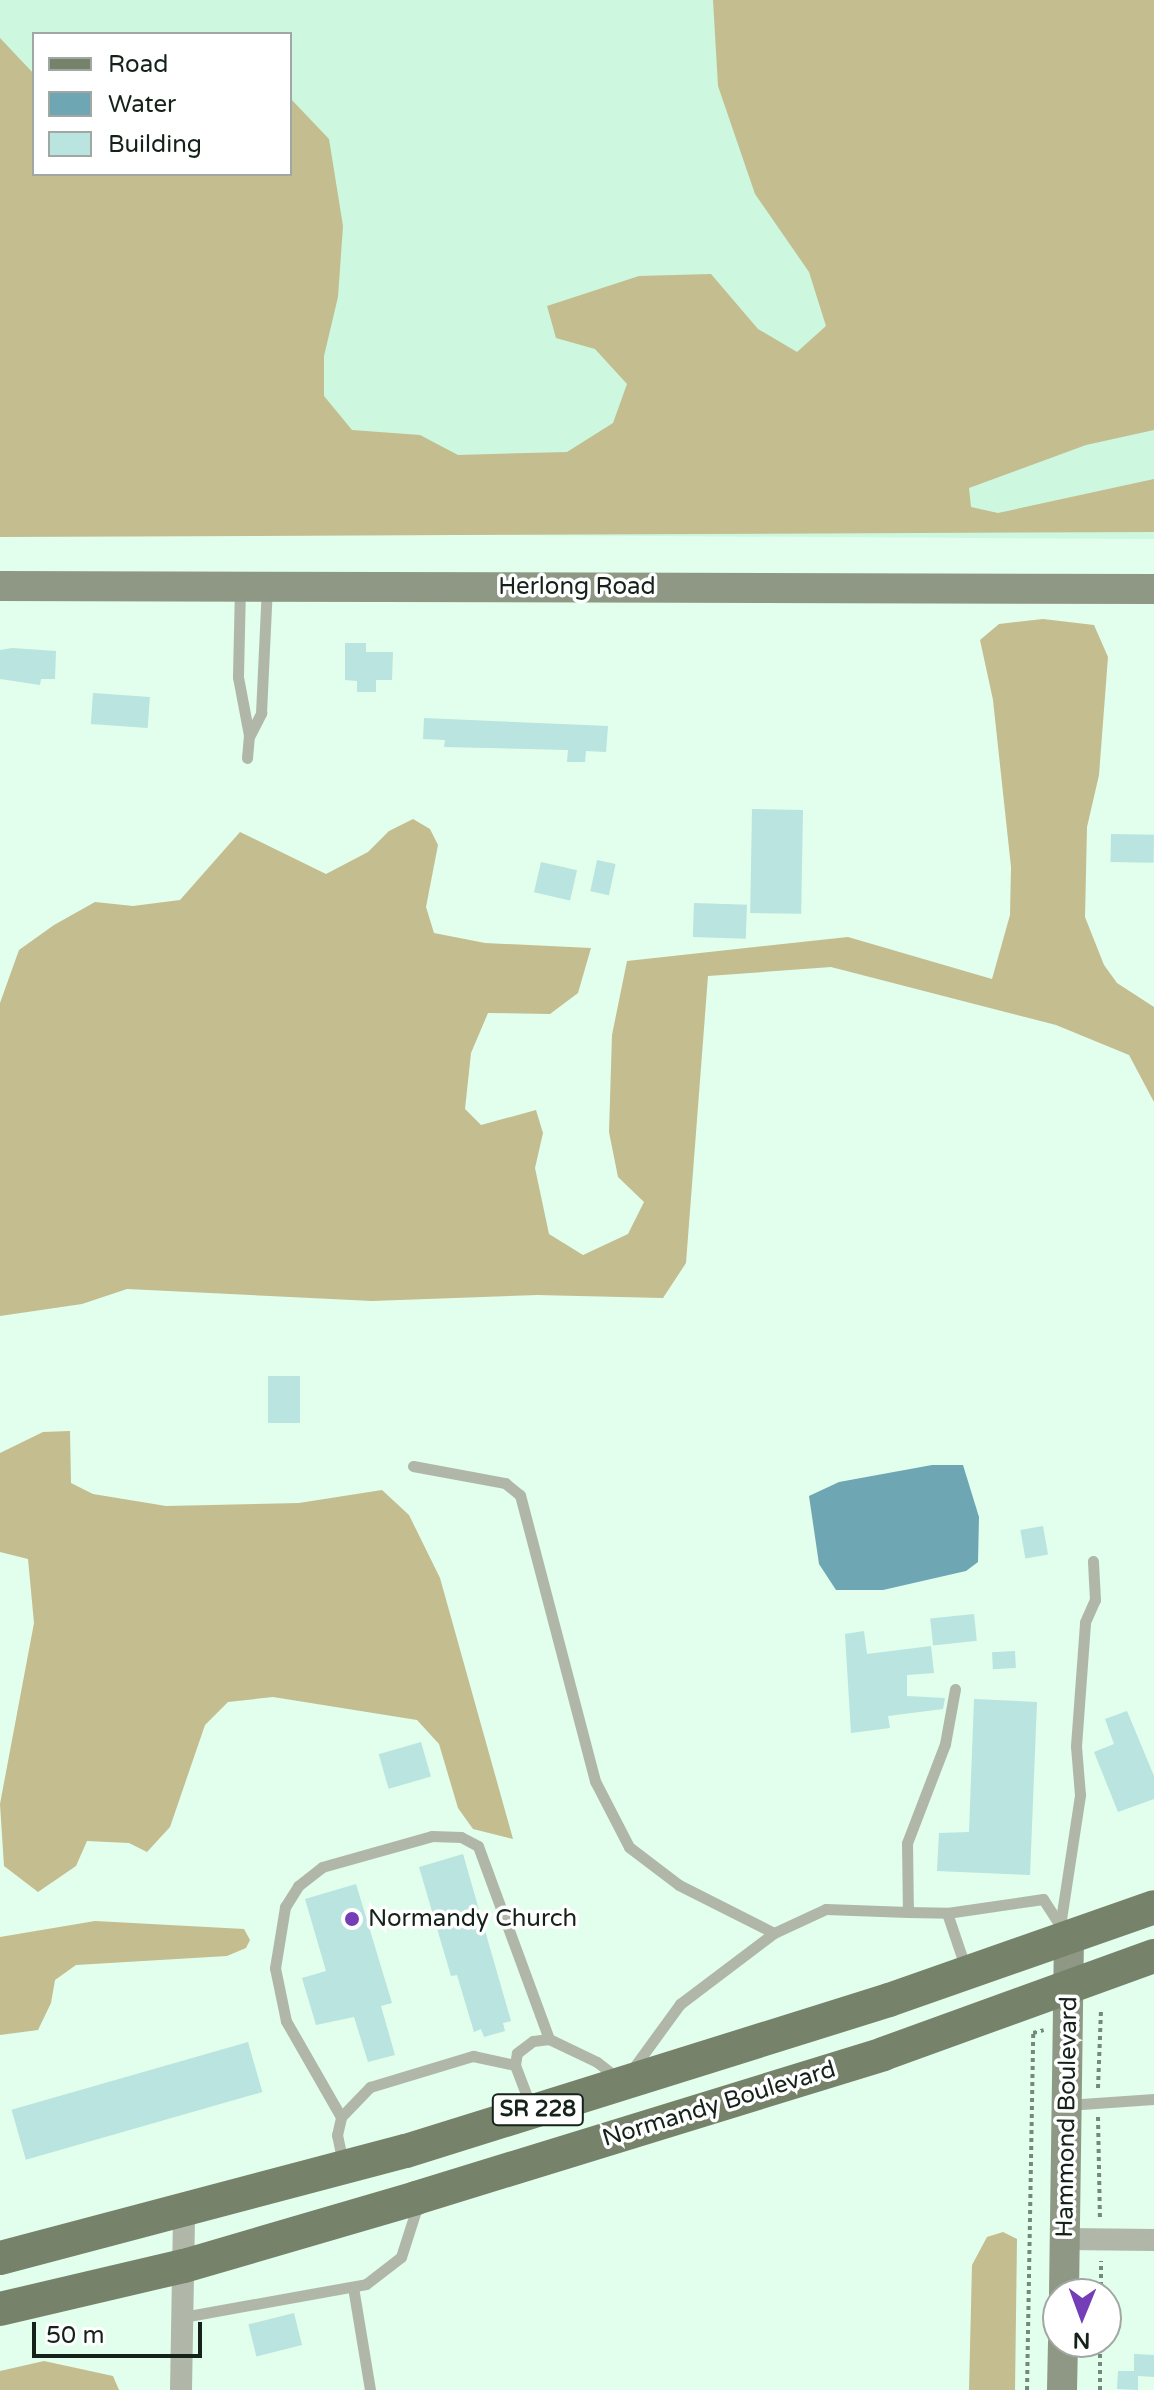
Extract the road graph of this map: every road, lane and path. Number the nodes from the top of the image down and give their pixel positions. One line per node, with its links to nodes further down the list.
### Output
1 (0, 586): 2 (street, Herlong Road)
2 (254, 587): 3 (street, Herlong Road); 4 (lane); 4 (lane)
3 (1154, 589)
4 (249, 735): 5 (lane)
5 (247, 758)
6 (413, 1466): 12 (lane)
7 (1093, 1561): 13 (lane)
8 (955, 1689): 10 (lane)
9 (1154, 1907): 13 (main road, Normandy Boulevard / SR 228)
10 (908, 1912): 11 (lane); 12 (lane)
11 (947, 1913): 13 (lane); 15 (lane)
12 (774, 1933): 21 (lane)
13 (1065, 1933): 15 (main road, Normandy Boulevard / SR 228); 16 (street, Hammond Boulevard)
14 (1154, 1956): 16 (main road, Normandy Boulevard / SR 228)
15 (968, 1973): 21 (main road, Normandy Boulevard / SR 228)
16 (1069, 1990): 24 (street, Hammond Boulevard); 27 (main road, Normandy Boulevard / SR 228)
17 (1101, 2011): 23 (path)
18 (1033, 2033): 45 (path)
19 (549, 2039): 20 (lane); 21 (lane); 26 (lane)
20 (515, 2065): 25 (lane); 26 (lane)
21 (623, 2083): 25 (main road, Normandy Boulevard / SR 228); 27 (main road)
22 (1154, 2099): 23 (lane)
23 (1098, 2103): 24 (lane); 32 (path)
24 (1067, 2105): 31 (street, Hammond Boulevard)
25 (533, 2111): 28 (main road, Normandy Boulevard / SR 228)
26 (341, 2117): 28 (lane)
27 (640, 2128): 29 (main road, Normandy Boulevard / SR 228)
28 (344, 2168): 30 (main road, Normandy Boulevard / SR 228)
29 (421, 2196): 35 (main road, Normandy Boulevard / SR 228); 38 (lane)
30 (184, 2212): 34 (main road, Normandy Boulevard / SR 228); 35 (street)
31 (1065, 2239): 32 (street); 36 (street, Hammond Boulevard)
32 (1100, 2240): 33 (street); 37 (path)
33 (1154, 2240)
34 (0, 2258)
35 (184, 2266): 39 (main road, Normandy Boulevard / SR 228); 40 (street)
36 (1064, 2278)
37 (1101, 2278)
38 (353, 2287): 40 (lane); 44 (lane)
39 (0, 2309)
40 (183, 2317): 43 (street)
41 (1063, 2358): 46 (street)
42 (1100, 2358): 47 (path)
43 (181, 2390)
44 (370, 2390)
45 (1027, 2390)
46 (1062, 2390)
47 (1100, 2390)

